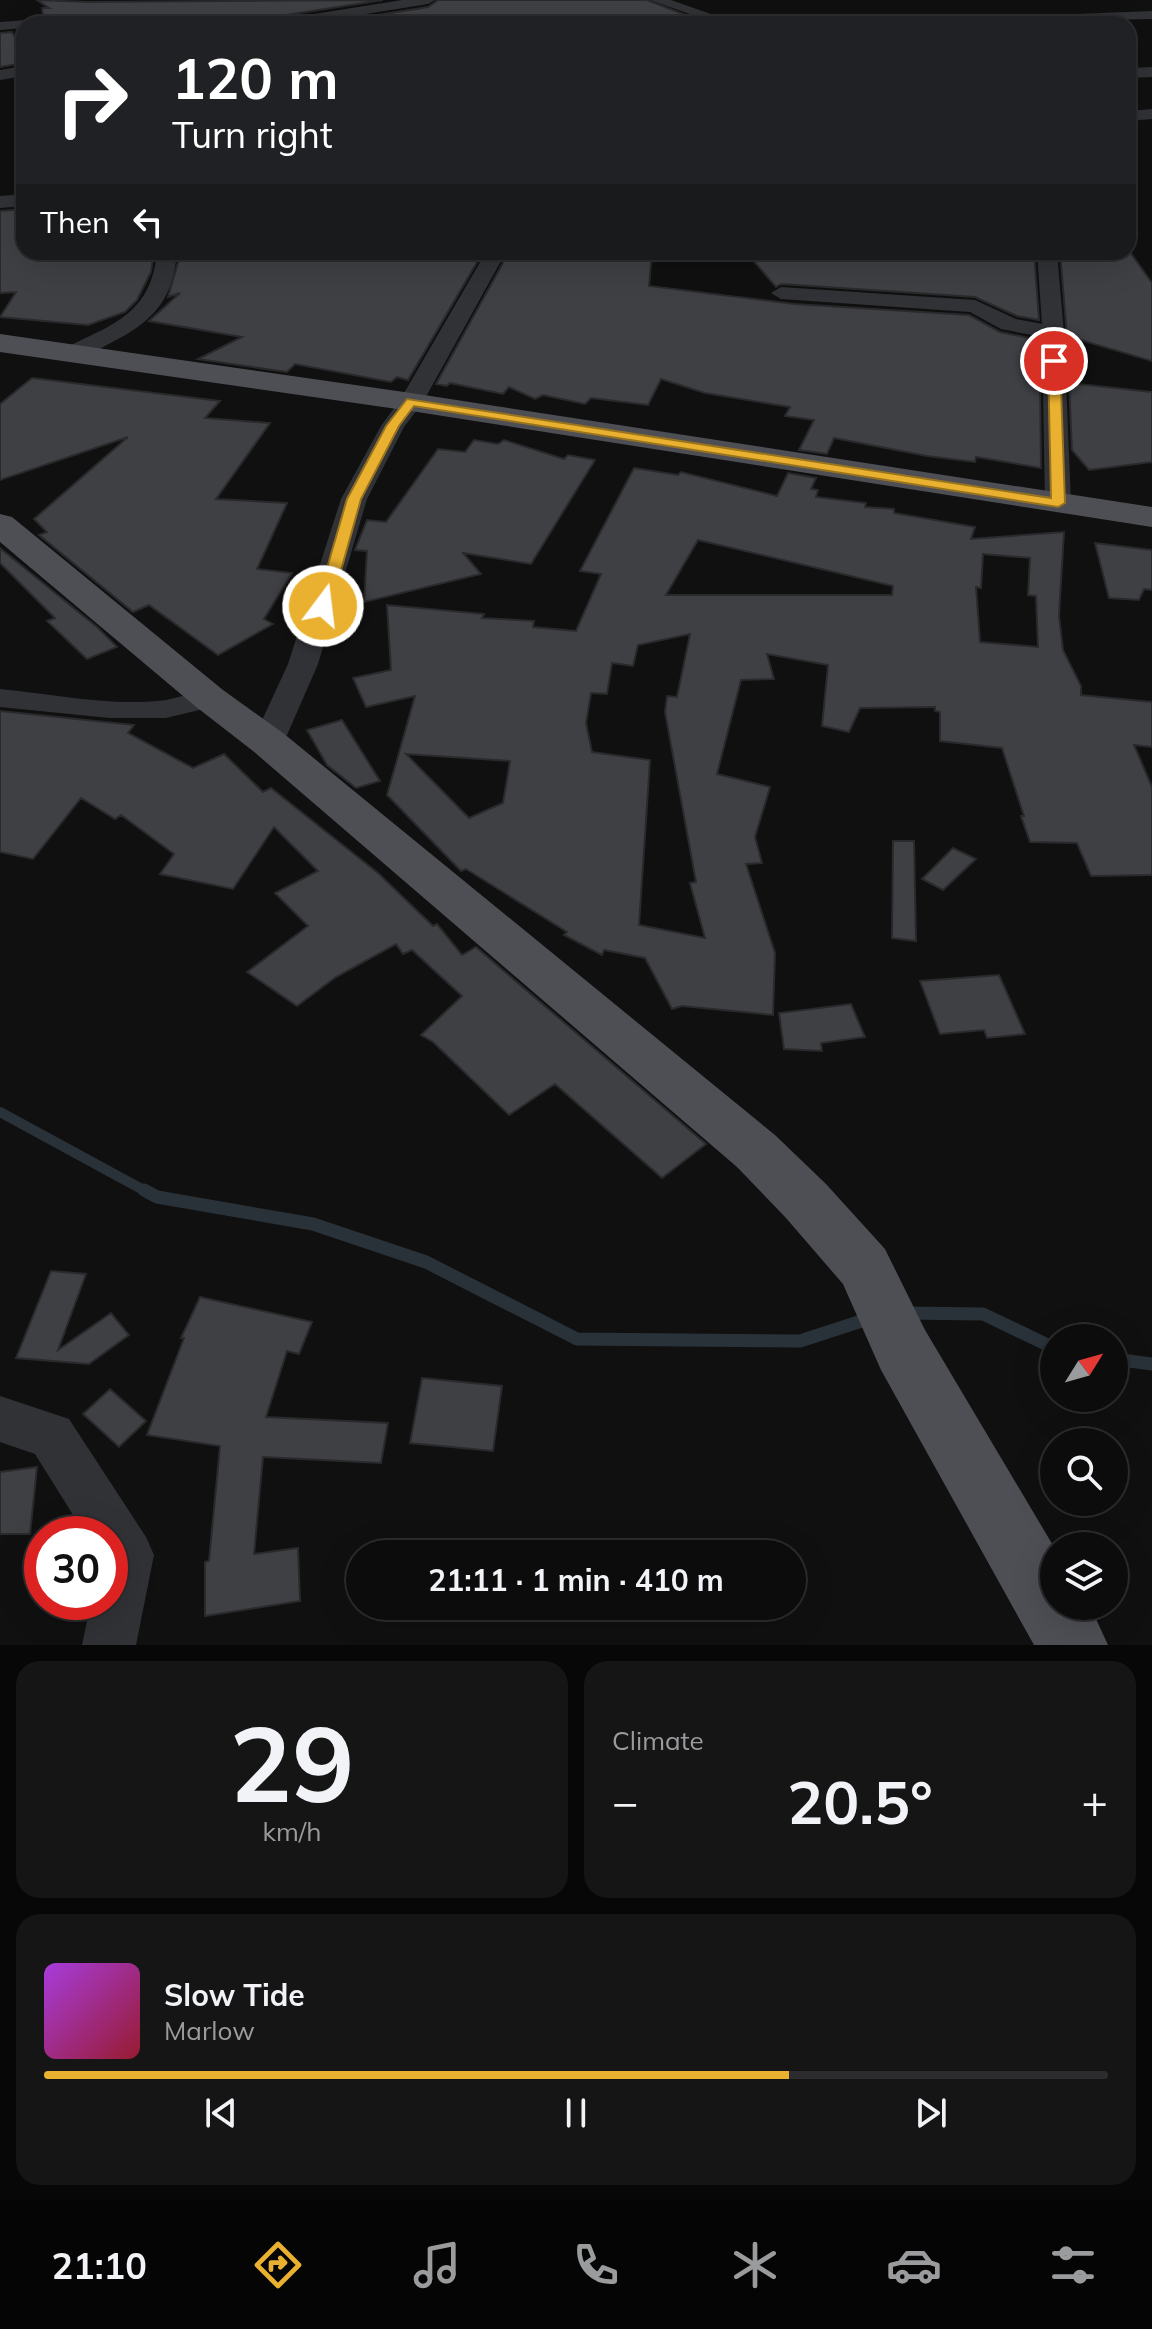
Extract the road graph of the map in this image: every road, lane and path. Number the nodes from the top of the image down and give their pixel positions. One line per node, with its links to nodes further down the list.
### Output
1 (428, 0): 9 (street)
2 (657, 0): 10 (street)
3 (1101, 0): 11 (street)
4 (281, 6): 8 (street)
5 (37, 13): 7 (street)
6 (1152, 15): 11 (street)
7 (43, 16)
8 (306, 16)
9 (324, 16)
10 (707, 16)
11 (1129, 16)
12 (166, 260): 18 (street)
13 (491, 260): 19 (street)
14 (1048, 260): 16 (street)
15 (781, 293): 16 (street)
16 (1053, 333): 20 (street)
17 (0, 343): 18 (main road)
18 (75, 352): 19 (main road)
19 (411, 402): 20 (main road); 25 (street)
20 (1058, 503): 21 (main road)
21 (1152, 517)
22 (0, 524): 24 (main road)
23 (0, 698): 24 (street)
24 (209, 698): 25 (main road)
25 (268, 742): 28 (main road)
26 (0, 1419): 27 (street)
27 (109, 1645)
28 (1073, 1645)

